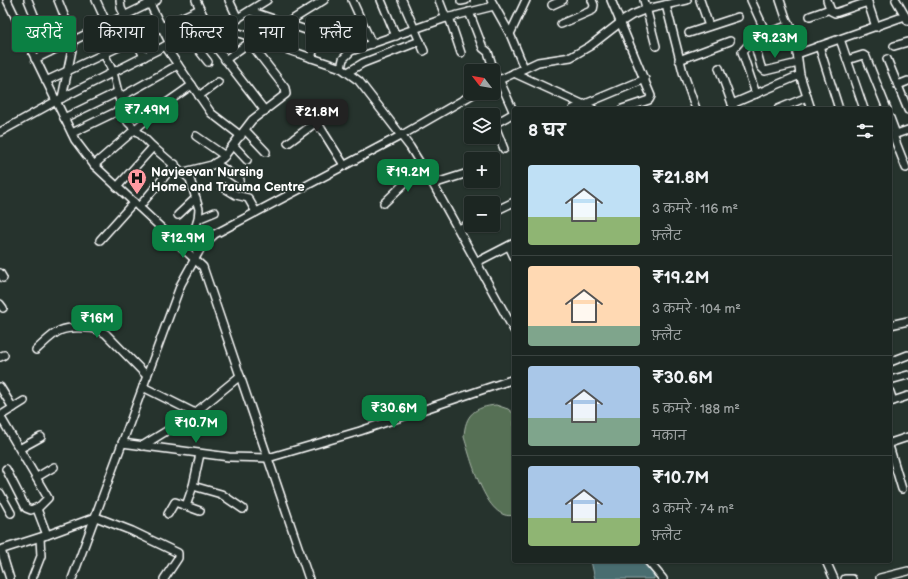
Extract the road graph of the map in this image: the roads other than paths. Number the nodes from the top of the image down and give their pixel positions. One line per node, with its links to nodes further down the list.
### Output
1 (7, 0): 89 (street)
2 (28, 0): 37 (street)
3 (58, 0): 38 (street)
4 (96, 0): 39 (street)
5 (120, 0): 40 (street)
6 (158, 0): 27 (street)
7 (196, 0): 32 (street)
8 (229, 0): 47 (street)
9 (267, 0): 28 (street)
10 (324, 0): 44 (street)
11 (352, 0): 67 (street)
12 (381, 0): 60 (street)
13 (402, 0): 56 (street)
14 (439, 0): 45 (street)
15 (526, 0): 59 (street)
16 (563, 0): 30 (street)
17 (592, 0): 50 (street)
18 (610, 0): 49 (street)
19 (644, 0): 33 (street)
20 (687, 0): 31 (street)
21 (700, 0): 52 (street)
22 (751, 0): 58 (street)
23 (780, 0): 51 (street)
24 (827, 0): 34 (street)
25 (896, 0): 48 (street)
26 (868, 1): 34 (street); 54 (street)
27 (149, 2): 40 (street); 53 (street)
28 (258, 2): 35 (street)
29 (492, 3): 36 (street); 59 (street)
30 (552, 5)
31 (666, 5): 33 (street); 92 (street)
32 (200, 9): 41 (street); 53 (street)
33 (647, 9): 49 (street); 69 (street)
34 (830, 9): 43 (street)
35 (250, 11): 42 (street); 47 (street)
36 (469, 12): 45 (street); 96 (street)
37 (34, 16)
38 (64, 16)
39 (103, 16)
40 (124, 16)
41 (204, 16)
42 (266, 16)
43 (810, 16)
44 (298, 17)
45 (448, 17): 56 (street); 84 (street)
46 (738, 18): 52 (street)
47 (238, 19)
48 (907, 19): 54 (street)
49 (621, 22): 99 (street); 107 (street)
50 (561, 24)
51 (790, 25): 58 (street); 86 (street)
52 (709, 26): 57 (street)
53 (161, 27): 55 (street); 62 (street)
54 (876, 27): 61 (street)
55 (158, 28)
56 (415, 29): 60 (street); 63 (street)
57 (689, 33)
58 (766, 33): 114 (street)
59 (510, 34): 99 (street)
60 (396, 36): 67 (street)
61 (840, 39): 70 (street); 93 (street)
62 (166, 40)
63 (420, 41): 73 (street); 103 (street)
64 (730, 41): 92 (street)
65 (908, 42): 71 (street)
66 (245, 43): 91 (street)
67 (372, 44): 98 (street)
68 (166, 46): 87 (street)
69 (656, 46)
70 (819, 46): 86 (street); 128 (street)
71 (894, 46)
72 (756, 49): 95 (street)
73 (424, 50)
74 (49, 52): 89 (street)
75 (72, 52): 101 (street)
76 (108, 52): 85 (street)
77 (141, 52): 87 (street)
78 (172, 52): 97 (street)
79 (200, 52): 94 (street)
80 (220, 52): 91 (street)
81 (258, 52): 135 (street)
82 (291, 52): 88 (street)
83 (312, 52): 88 (street)
84 (461, 53)
85 (104, 54): 101 (street); 102 (street)
86 (797, 54): 95 (street)
87 (144, 57): 102 (street)
88 (311, 58): 98 (street)
89 (35, 59): 108 (street)
90 (887, 59): 112 (street)
91 (226, 60): 135 (street)
92 (679, 60): 124 (street)
93 (847, 60): 129 (street); 130 (street)
94 (208, 62)
95 (798, 63): 105 (street)
96 (491, 64)
97 (178, 65): 111 (street); 115 (street)
98 (341, 68): 103 (street)
99 (524, 68): 104 (street)
100 (719, 68): 125 (street)
101 (68, 71): 108 (street); 118 (street)
102 (113, 72): 115 (street); 118 (street)
103 (348, 72): 144 (street)
104 (514, 73): 106 (street); 120 (street)
105 (800, 75): 114 (street); 117 (street)
106 (500, 79)
107 (645, 79): 120 (street); 123 (street)
108 (46, 81): 118 (street)
109 (908, 81): 112 (street)
110 (218, 82): 116 (street)
111 (192, 85): 116 (street); 139 (street)
112 (898, 85): 134 (street)
113 (500, 88): 133 (street)
114 (756, 94): 125 (street)
115 (119, 95): 131 (street); 137 (street)
116 (199, 96): 143 (street)
117 (807, 97): 126 (street); 127 (street)
118 (59, 99): 137 (street); 141 (street)
119 (464, 99): 144 (street)
120 (583, 104): 121 (street); 122 (street)
121 (577, 107)
122 (589, 107)
123 (628, 107)
124 (695, 107)
125 (733, 107)
126 (783, 107)
127 (810, 107)
128 (838, 107)
129 (863, 107)
130 (885, 107)
131 (122, 109): 139 (street); 142 (street)
132 (334, 109): 138 (street)
133 (512, 109)
134 (908, 110)
135 (265, 111): 143 (street)
136 (512, 114): 150 (street)
137 (64, 118): 142 (street)
138 (317, 122): 147 (street); 157 (street)
139 (135, 130): 149 (street); 156 (street)
140 (908, 130): 145 (street)
141 (0, 132)
142 (72, 133): 156 (street)
143 (243, 133): 148 (street); 151 (street)
144 (402, 135): 157 (street); 160 (street)
145 (893, 135): 158 (street)
146 (196, 136): 152 (street)
147 (288, 143)
148 (234, 146): 152 (street); 153 (street)
149 (153, 147): 155 (street); 164 (street)
150 (504, 149)
151 (266, 152)
152 (225, 156): 154 (street)
153 (247, 160)
154 (215, 163): 159 (street); 162 (street)
155 (175, 164): 159 (street); 169 (street)
156 (94, 165): 164 (street)
157 (344, 165): 172 (street)
158 (906, 168)
159 (184, 172): 166 (street)
160 (427, 173): 163 (street); 167 (street)
161 (464, 174): 163 (street)
162 (240, 180)
163 (433, 184): 176 (street)
164 (118, 187): 169 (street)
165 (223, 187): 172 (street)
166 (196, 198): 173 (street); 174 (street)
167 (384, 203)
168 (512, 203): 170 (street)
169 (136, 205): 177 (street); 179 (street)
170 (500, 209)
171 (215, 212): 174 (street)
172 (256, 212): 179 (street)
173 (178, 215)
174 (198, 219): 179 (street)
175 (464, 226): 176 (street)
176 (459, 229): 180 (street)
177 (100, 240)
178 (511, 244): 180 (street)
179 (196, 255): 188 (street); 189 (street)
180 (477, 262): 181 (street)
181 (511, 318)
182 (908, 321): 183 (street)
183 (892, 325)
184 (36, 350): 188 (street)
185 (908, 355): 186 (street)
186 (892, 361)
187 (908, 375): 190 (street)
188 (147, 376): 193 (street)
189 (240, 376): 198 (street); 208 (street)
190 (892, 379)
191 (512, 380): 208 (street)
192 (0, 387): 197 (street)
193 (143, 387): 198 (street); 203 (street)
194 (908, 396): 196 (street)
195 (24, 401): 197 (street)
196 (892, 401)
197 (14, 408): 199 (street)
198 (195, 413): 204 (street)
199 (0, 416): 205 (street)
200 (41, 437): 205 (street)
201 (908, 437): 202 (street)
202 (892, 442)
203 (122, 443): 204 (street); 221 (street)
204 (142, 446): 206 (street)
205 (21, 448): 211 (street)
206 (200, 454): 208 (street); 212 (street)
207 (892, 456): 213 (street)
208 (268, 458): 233 (street)
209 (54, 467): 211 (street)
210 (6, 469): 216 (street)
211 (37, 477): 216 (street)
212 (193, 486): 215 (street); 217 (street)
213 (902, 489)
214 (0, 493): 219 (street)
215 (186, 506): 218 (street); 220 (street)
216 (38, 507): 222 (street)
217 (243, 509)
218 (200, 511)
219 (11, 513)
220 (168, 514)
221 (96, 517): 222 (street); 231 (street); 232 (street)
222 (44, 536): 223 (street); 230 (street)
223 (1, 550): 229 (street)
224 (650, 563): 234 (street)
225 (827, 563): 235 (street)
226 (908, 571): 227 (street)
227 (894, 577): 228 (street)
228 (880, 578)
229 (10, 579)
230 (32, 579)
231 (72, 579)
232 (164, 579)
233 (309, 579)
234 (663, 579)
235 (834, 579)
236 (845, 579): 237 (street)
237 (852, 579)

